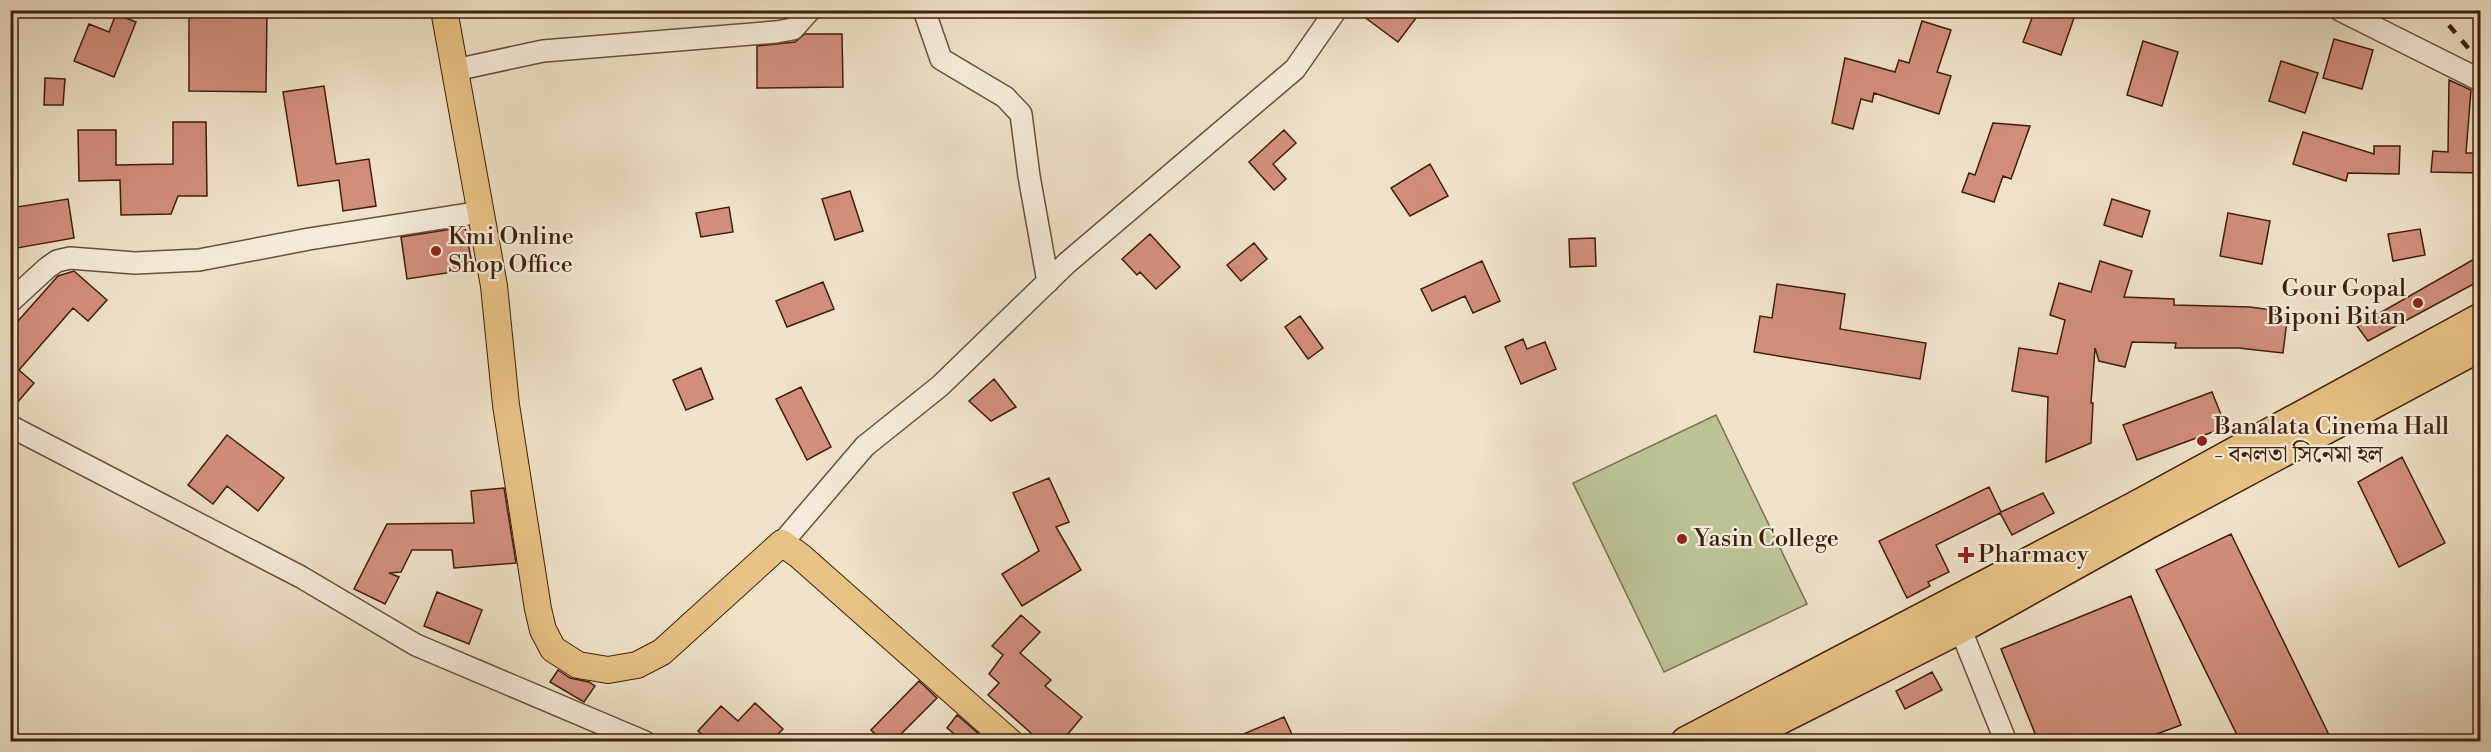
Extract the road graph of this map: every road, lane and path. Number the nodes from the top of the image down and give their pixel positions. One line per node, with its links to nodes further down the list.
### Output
1 (444, 10): 6 (main road)
2 (810, 10): 6 (street)
3 (924, 10): 9 (street)
4 (1336, 10): 9 (street)
5 (2340, 10): 7 (street)
6 (455, 70): 8 (main road)
7 (2481, 80)
8 (481, 212): 10 (street); 15 (main road)
9 (1048, 282): 15 (street)
10 (10, 302)
11 (2481, 320): 14 (highway)
12 (2481, 346): 14 (highway)
13 (10, 426): 17 (street)
14 (2141, 515): 16 (highway)
15 (782, 543): 18 (main road)
16 (1951, 617): 19 (highway); 20 (highway); 21 (street)
17 (645, 741)
18 (1010, 741)
19 (1686, 741)
20 (1734, 741)
21 (2006, 741)

